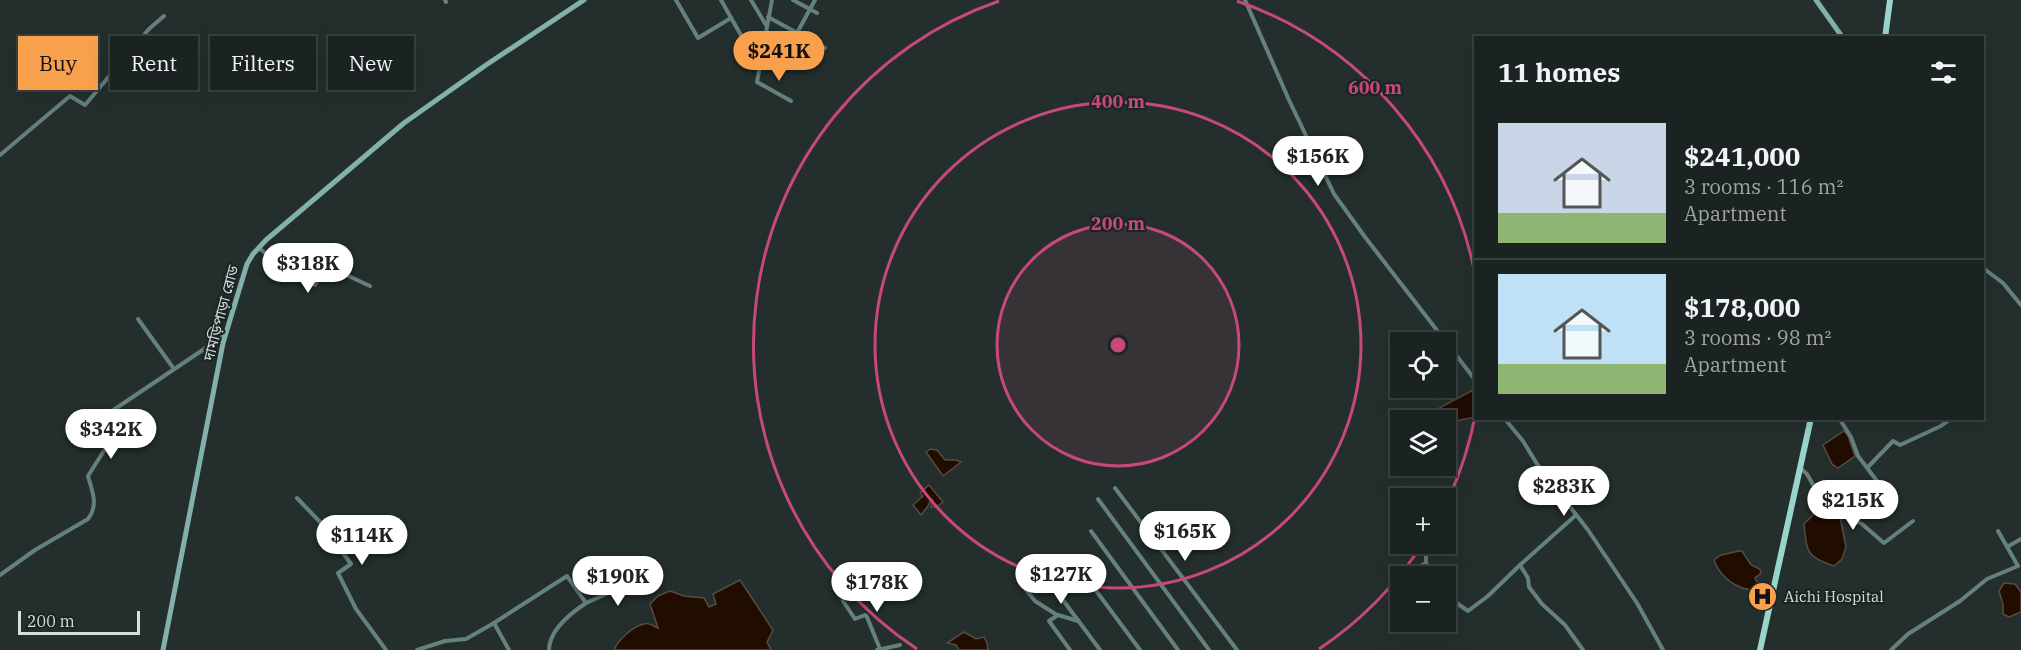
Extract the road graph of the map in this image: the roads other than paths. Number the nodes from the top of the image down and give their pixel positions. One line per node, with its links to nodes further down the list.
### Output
1 (584, 0): 24 (main road, দামড়িপাড়া রোড)
2 (676, 0): 15 (street)
3 (721, 0): 15 (street)
4 (751, 0): 16 (street)
5 (772, 0): 14 (street)
6 (794, 0): 11 (street)
7 (815, 0): 11 (street)
8 (1245, 0): 29 (street)
9 (1816, 0): 18 (main road)
10 (1890, 0): 19 (main road)
11 (810, 9): 12 (street); 17 (street)
12 (817, 13)
13 (165, 16): 23 (street)
14 (768, 17): 16 (street); 17 (street)
15 (731, 18): 21 (street)
16 (767, 26): 21 (street)
17 (797, 33): 20 (street)
18 (1842, 36)
19 (1885, 36)
20 (825, 48)
21 (760, 67): 22 (street)
22 (791, 101)
23 (0, 155)
24 (258, 247): 26 (street); 30 (main road, দামড়িপাড়া রোড)
25 (1984, 269): 27 (street)
26 (370, 286)
27 (2021, 305)
28 (138, 319): 32 (street)
29 (1438, 332)
30 (225, 335): 32 (street); 67 (main road, দামড়িপাড়া রোড)
31 (1456, 355): 33 (street)
32 (174, 369): 57 (street)
33 (1474, 378)
34 (1506, 420): 44 (street)
35 (1811, 420): 39 (main road)
36 (1840, 420): 38 (street)
37 (1949, 420): 38 (street)
38 (1868, 467): 40 (street)
39 (1800, 468): 45 (street); 81 (main road)
40 (1877, 481)
41 (1115, 488): 78 (street)
42 (297, 498): 68 (street)
43 (1098, 499): 77 (street)
44 (1576, 515): 52 (street); 80 (street)
45 (1913, 521)
46 (1091, 531): 76 (street)
47 (1998, 531): 49 (street)
48 (2021, 539): 49 (street)
49 (2007, 547): 82 (street)
50 (1425, 554): 51 (street)
51 (1426, 563): 53 (street); 54 (street)
52 (1520, 565): 61 (street); 79 (street)
53 (1420, 566)
54 (1428, 566)
55 (658, 568): 62 (street)
56 (1080, 569): 75 (street)
57 (0, 575)
58 (1023, 586): 63 (street)
59 (1057, 592): 64 (street)
60 (843, 601): 72 (street)
61 (1456, 602)
62 (586, 603): 65 (street); 71 (street)
63 (1058, 615): 64 (street); 73 (street)
64 (1078, 621): 74 (street)
65 (494, 623): 69 (street); 70 (street)
66 (900, 645): 72 (street)
67 (163, 650)
68 (386, 650)
69 (417, 650)
70 (509, 650)
71 (549, 650)
72 (879, 650)
73 (1070, 650)
74 (1100, 650)
75 (1140, 650)
76 (1178, 650)
77 (1209, 650)
78 (1237, 650)
79 (1583, 650)
80 (1663, 650)
81 (1760, 650)
82 (1891, 650)

